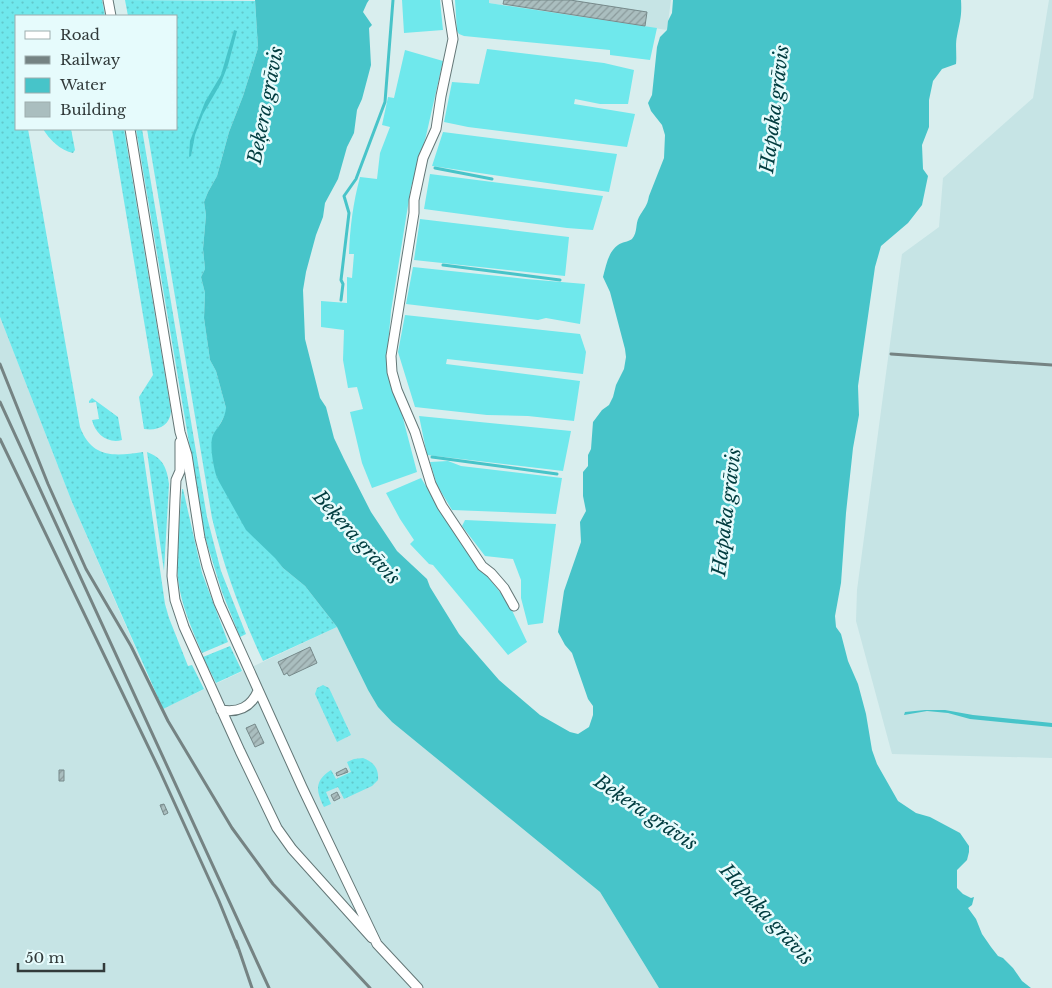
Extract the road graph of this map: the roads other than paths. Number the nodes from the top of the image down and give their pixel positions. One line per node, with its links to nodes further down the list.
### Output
1 (108, 0): 3 (street)
2 (447, 0): 6 (street)
3 (110, 15)
4 (130, 130): 5 (street)
5 (180, 432): 7 (street); 8 (street)
6 (514, 606)
7 (258, 691): 8 (street); 9 (street)
8 (221, 710): 9 (street)
9 (377, 944): 10 (street)
10 (418, 988)

